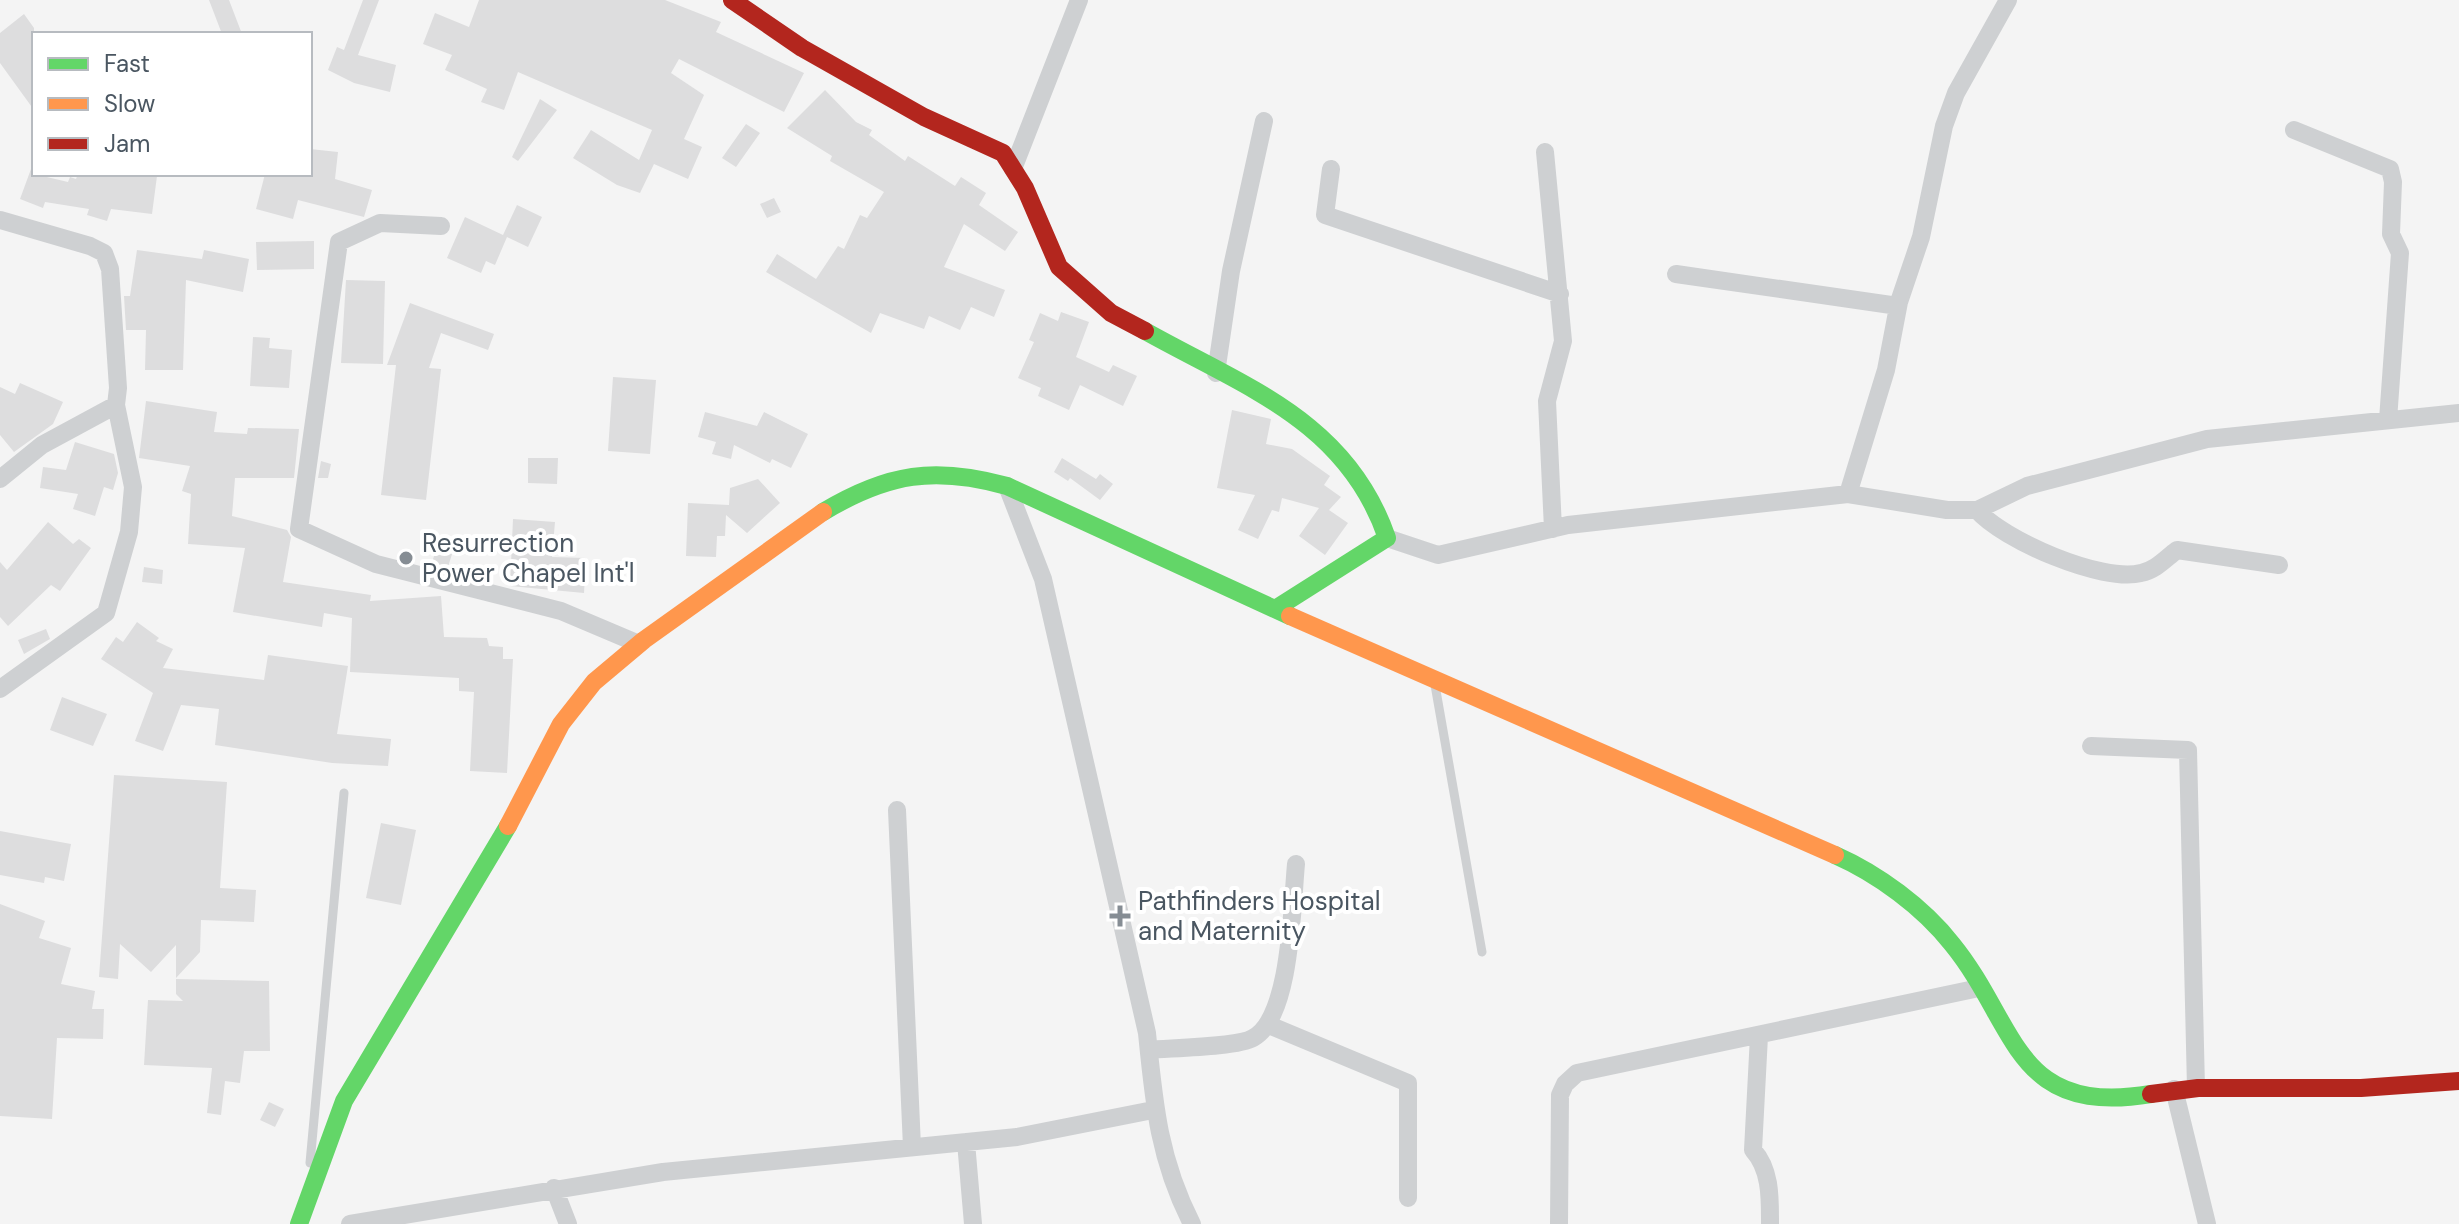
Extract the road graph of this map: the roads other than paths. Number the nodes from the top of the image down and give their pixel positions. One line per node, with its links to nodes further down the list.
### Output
1 (1079, 0): 7 (street)
2 (2008, 0): 13 (street)
3 (734, 1): 7 (street)
4 (1264, 121): 14 (street)
5 (2294, 130): 17 (street)
6 (1545, 152): 12 (street)
7 (1013, 169): 14 (street)
8 (1331, 169): 12 (street)
9 (0, 220): 15 (street)
10 (441, 226): 26 (street)
11 (1676, 274): 13 (street)
12 (1560, 294): 22 (street)
13 (1898, 306): 20 (street)
14 (1216, 373): 23 (street)
15 (116, 405): 18 (street); 28 (street)
16 (2459, 413): 17 (street)
17 (2388, 420): 21 (street)
18 (0, 479)
19 (1007, 486): 25 (street); 26 (street); 37 (street)
20 (1848, 494): 21 (street); 22 (street)
21 (1977, 510): 24 (street)
22 (1553, 529): 23 (street)
23 (1387, 538): 25 (street)
24 (2279, 565)
25 (1275, 609): 27 (street)
26 (639, 644): 46 (street)
27 (1434, 678): 33 (lane); 34 (street)
28 (0, 689)
29 (2091, 746): 39 (street)
30 (344, 793): 46 (lane)
31 (897, 810): 43 (street)
32 (1296, 864): 35 (street)
33 (1482, 952)
34 (1979, 988): 36 (street); 40 (street)
35 (1269, 1025): 37 (street); 45 (street)
36 (1759, 1036): 52 (street); 53 (street)
37 (1149, 1050): 41 (street)
38 (2459, 1081): 39 (street)
39 (2196, 1088): 40 (street)
40 (2174, 1089): 54 (street)
41 (1153, 1110): 42 (street); 51 (street)
42 (966, 1142): 43 (street); 50 (street)
43 (912, 1147): 44 (street)
44 (554, 1188): 48 (street); 49 (street)
45 (1408, 1198)
46 (306, 1202): 47 (street)
47 (299, 1224)
48 (350, 1224)
49 (568, 1224)
50 (973, 1224)
51 (1192, 1224)
52 (1559, 1224)
53 (1770, 1224)
54 (2207, 1224)

